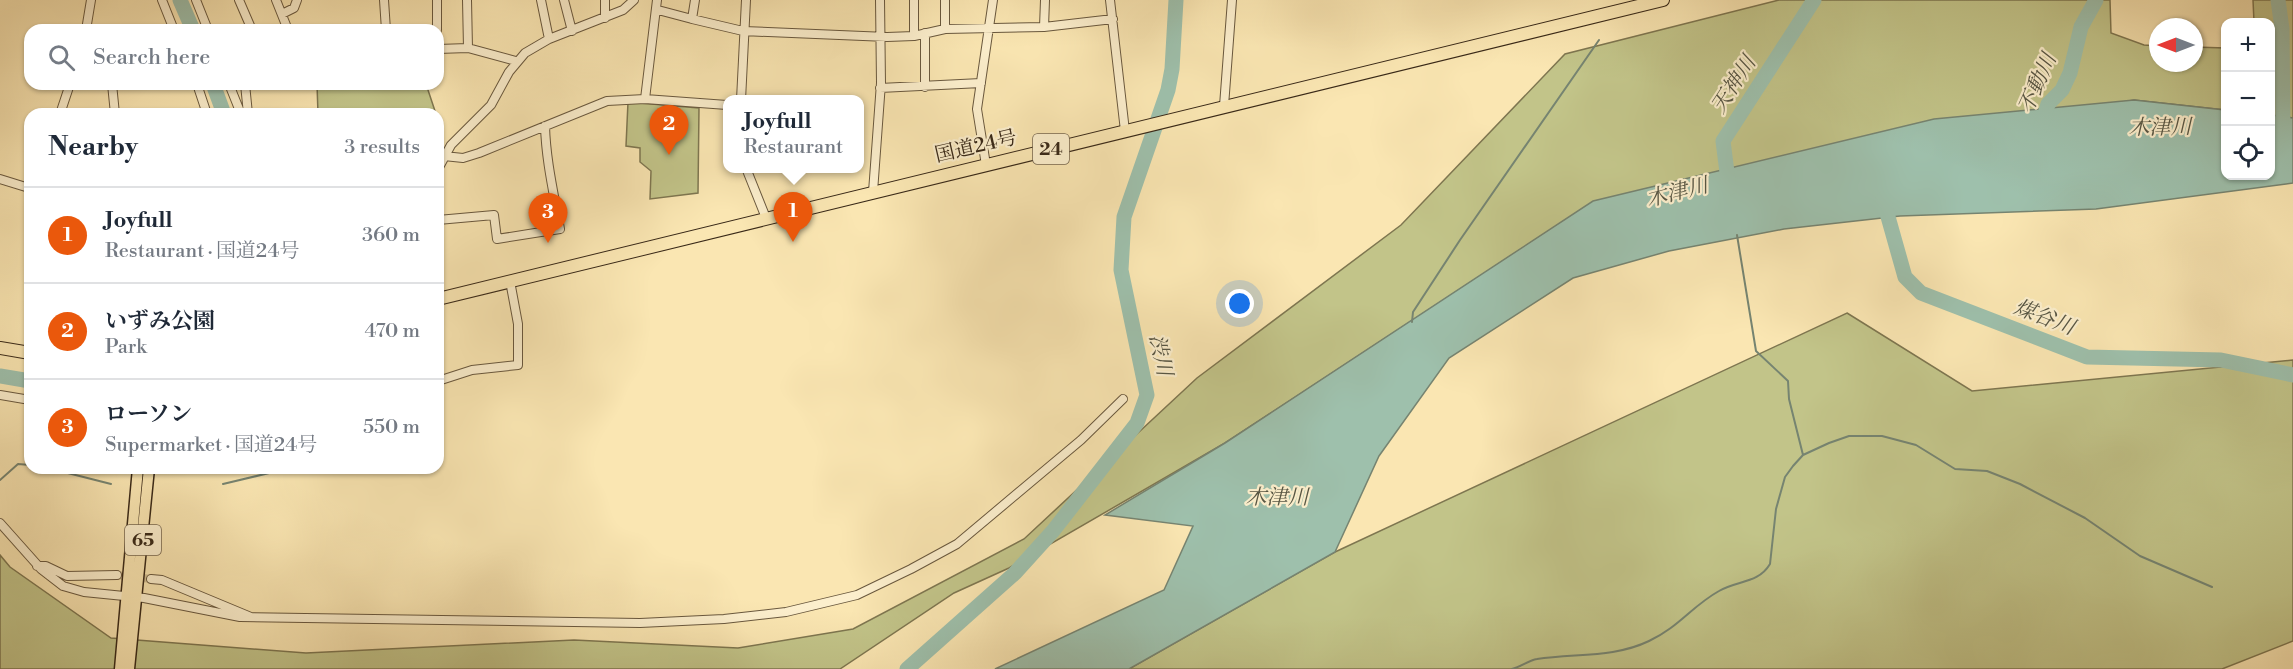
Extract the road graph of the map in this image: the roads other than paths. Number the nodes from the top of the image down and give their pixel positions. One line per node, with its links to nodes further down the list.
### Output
1 (91, 0): 30 (street)
2 (162, 0): 31 (street)
3 (196, 0): 32 (street)
4 (239, 0): 33 (street)
5 (276, 0): 26 (street)
6 (297, 0): 26 (street)
7 (384, 0): 35 (street)
8 (437, 0): 36 (street)
9 (467, 0): 46 (street)
10 (541, 0): 45 (street)
11 (564, 0): 40 (street)
12 (605, 0): 27 (street)
13 (634, 0): 27 (street)
14 (657, 0): 25 (street)
15 (695, 0): 28 (street)
16 (746, 0): 41 (street)
17 (880, 0): 44 (street)
18 (914, 0): 43 (street)
19 (945, 0): 39 (street)
20 (993, 0): 37 (street)
21 (1045, 0): 38 (street)
22 (1110, 0): 29 (street)
23 (1232, 0): 60 (street)
24 (1663, 0): 60 (highway, 国道24号 / 24)
25 (658, 10): 28 (street); 58 (street)
26 (282, 14): 34 (street)
27 (605, 18): 40 (street)
28 (692, 19): 41 (street)
29 (1113, 20): 38 (street); 67 (street)
30 (87, 24)
31 (172, 24)
32 (206, 24)
33 (249, 24)
34 (286, 24)
35 (386, 24)
36 (437, 24)
37 (989, 27): 38 (street); 39 (street); 49 (street)
38 (1044, 27)
39 (945, 29): 42 (street)
40 (572, 31): 45 (street)
41 (742, 31): 44 (street); 57 (street)
42 (925, 33): 43 (street); 50 (street)
43 (914, 36): 44 (street)
44 (880, 37): 51 (street)
45 (549, 39): 48 (street)
46 (468, 48): 47 (street); 48 (street)
47 (444, 49)
48 (516, 61): 68 (street)
49 (981, 83): 50 (street); 69 (street)
50 (925, 87): 51 (street)
51 (880, 88): 73 (street)
52 (68, 90): 61 (street)
53 (113, 90): 62 (street)
54 (199, 90): 63 (street)
55 (231, 90): 64 (street)
56 (246, 90): 65 (street)
57 (741, 95)
58 (645, 99): 59 (street); 66 (street)
59 (723, 105)
60 (1224, 106): 67 (highway, 国道24号 / 24)
61 (62, 108)
62 (114, 108)
63 (205, 108)
64 (239, 108)
65 (247, 108)
66 (545, 126): 68 (street); 75 (street)
67 (1125, 131): 69 (highway, 国道24号 / 24)
68 (444, 156)
69 (986, 165): 73 (highway, 国道24号 / 24)
70 (748, 173): 74 (street)
71 (0, 179): 72 (street)
72 (24, 186)
73 (873, 192): 74 (highway, 国道24号 / 24)
74 (766, 218): 76 (highway, 国道24号 / 24)
75 (444, 219)
76 (510, 281): 77 (highway, 国道24号 / 24); 80 (street)
77 (444, 298)
78 (0, 348): 79 (highway)
79 (24, 352)
80 (444, 379)
81 (0, 395): 82 (street)
82 (24, 399)
83 (1123, 399): 92 (street)
84 (138, 474): 90 (main road, 65)
85 (148, 474): 90 (main road, 65)
86 (0, 523): 87 (street)
87 (38, 566): 88 (street); 90 (street)
88 (117, 575)
89 (151, 579): 92 (street)
90 (132, 597): 91 (main road, 65); 92 (street)
91 (130, 612): 93 (main road, 65); 94 (main road, 65)
92 (251, 617)
93 (120, 669)
94 (129, 669)

